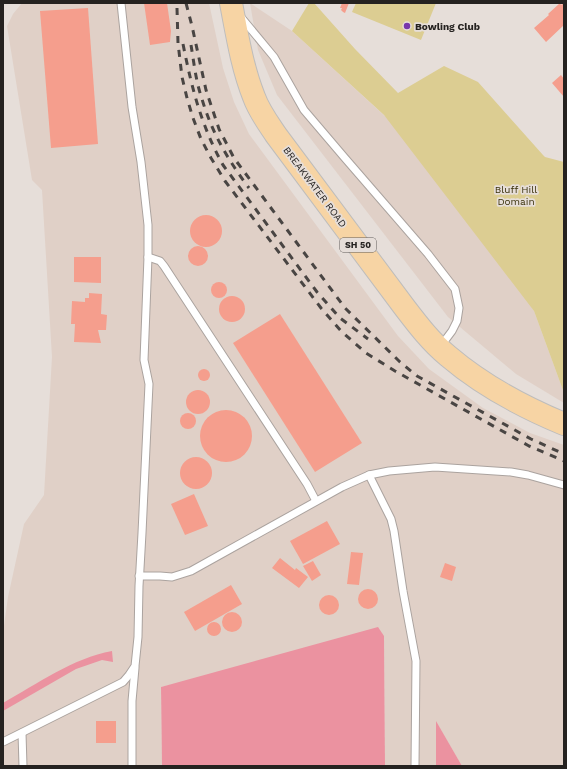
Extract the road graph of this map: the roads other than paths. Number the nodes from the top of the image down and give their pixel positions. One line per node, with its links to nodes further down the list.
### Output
1 (121, 3): 3 (lane)
2 (231, 4): 4 (highway, BREAKWATER ROAD / SH 50); 4 (lane)
3 (148, 257): 8 (lane); 9 (lane)
4 (439, 348): 5 (highway, BREAKWATER ROAD / SH 50)
5 (564, 424)
6 (369, 475): 7 (lane); 8 (lane); 15 (lane)
7 (564, 484)
8 (316, 501): 9 (lane)
9 (139, 576): 10 (lane)
10 (135, 666): 11 (lane); 14 (lane)
11 (22, 733): 12 (lane); 13 (lane)
12 (3, 742)
13 (23, 766)
14 (132, 766)
15 (415, 766)

